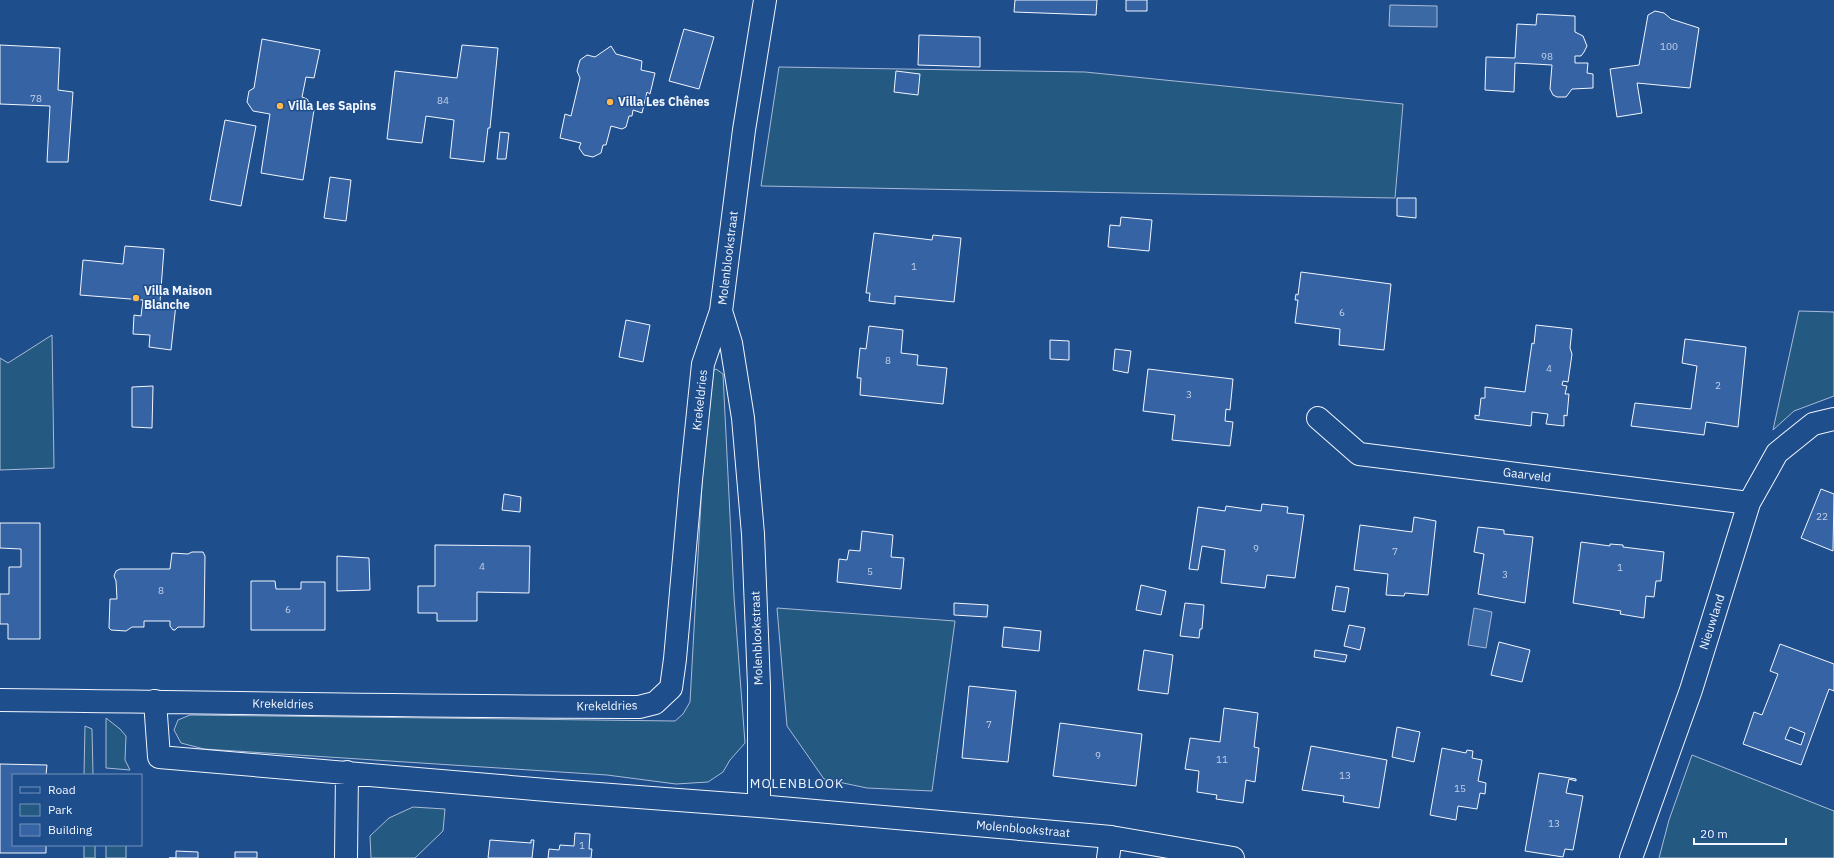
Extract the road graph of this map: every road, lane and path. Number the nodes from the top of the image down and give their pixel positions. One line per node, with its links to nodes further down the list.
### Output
1 (765, 0): 2 (street, Molenblookstraat)
2 (721, 311): 7 (street, Krekeldries); 9 (street, Molenblookstraat)
3 (1318, 418): 5 (street, Gaarveld)
4 (1834, 419): 5 (street, Nieuwland)
5 (1750, 503): 13 (street, Nieuwland)
6 (0, 700): 7 (street, Krekeldries)
7 (155, 701): 8 (street)
8 (347, 772): 9 (street); 11 (street)
9 (759, 806): 10 (street, Molenblookstraat)
10 (1109, 848): 12 (street, Molenblookstraat)
11 (346, 858)
12 (1234, 858)
13 (1631, 858)

